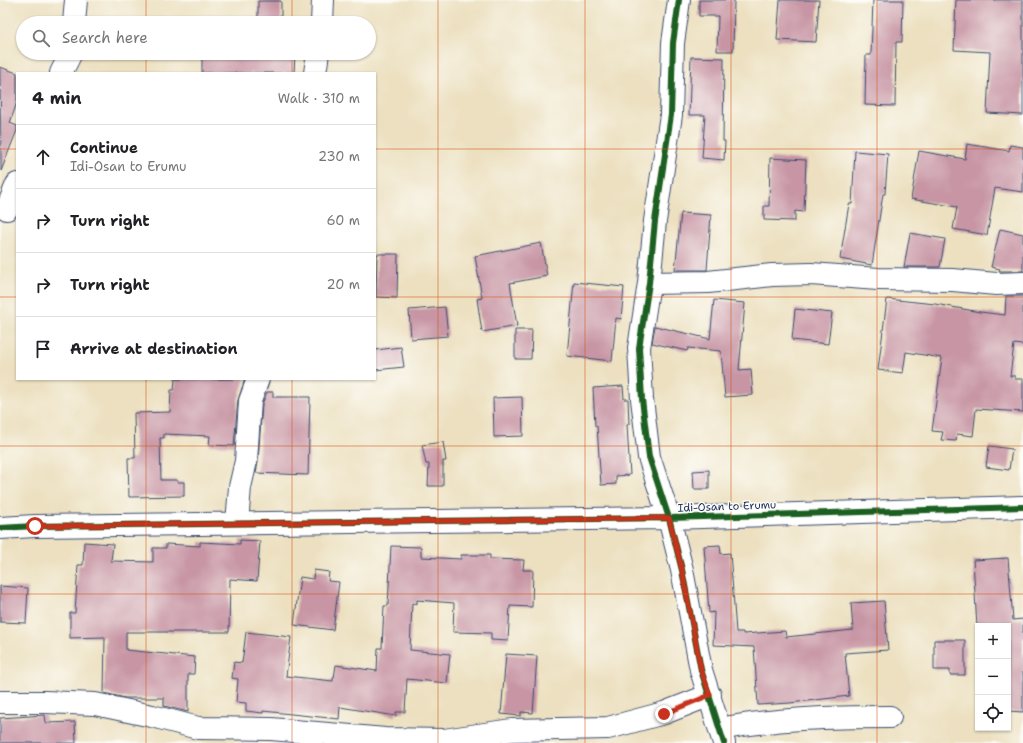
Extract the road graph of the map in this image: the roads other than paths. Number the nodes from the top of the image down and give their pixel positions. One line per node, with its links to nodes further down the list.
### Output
1 (76, 0): 4 (street)
2 (323, 0): 5 (street)
3 (679, 0): 12 (street)
4 (75, 16)
5 (322, 16)
6 (68, 60): 8 (street)
7 (317, 60): 9 (street)
8 (62, 72)
9 (315, 72)
10 (16, 186): 11 (street)
11 (7, 209)
12 (649, 283): 13 (street); 16 (street)
13 (1023, 283)
14 (258, 380): 17 (street)
15 (1023, 507): 16 (street, Idi-Osan to Erumu)
16 (669, 518): 17 (street, Idi-Osan to Erumu); 19 (street)
17 (236, 523): 18 (street, Idi-Osan to Erumu)
18 (0, 528)
19 (710, 695): 20 (street); 22 (street)
20 (0, 702)
21 (890, 718): 22 (street)
22 (722, 736)

